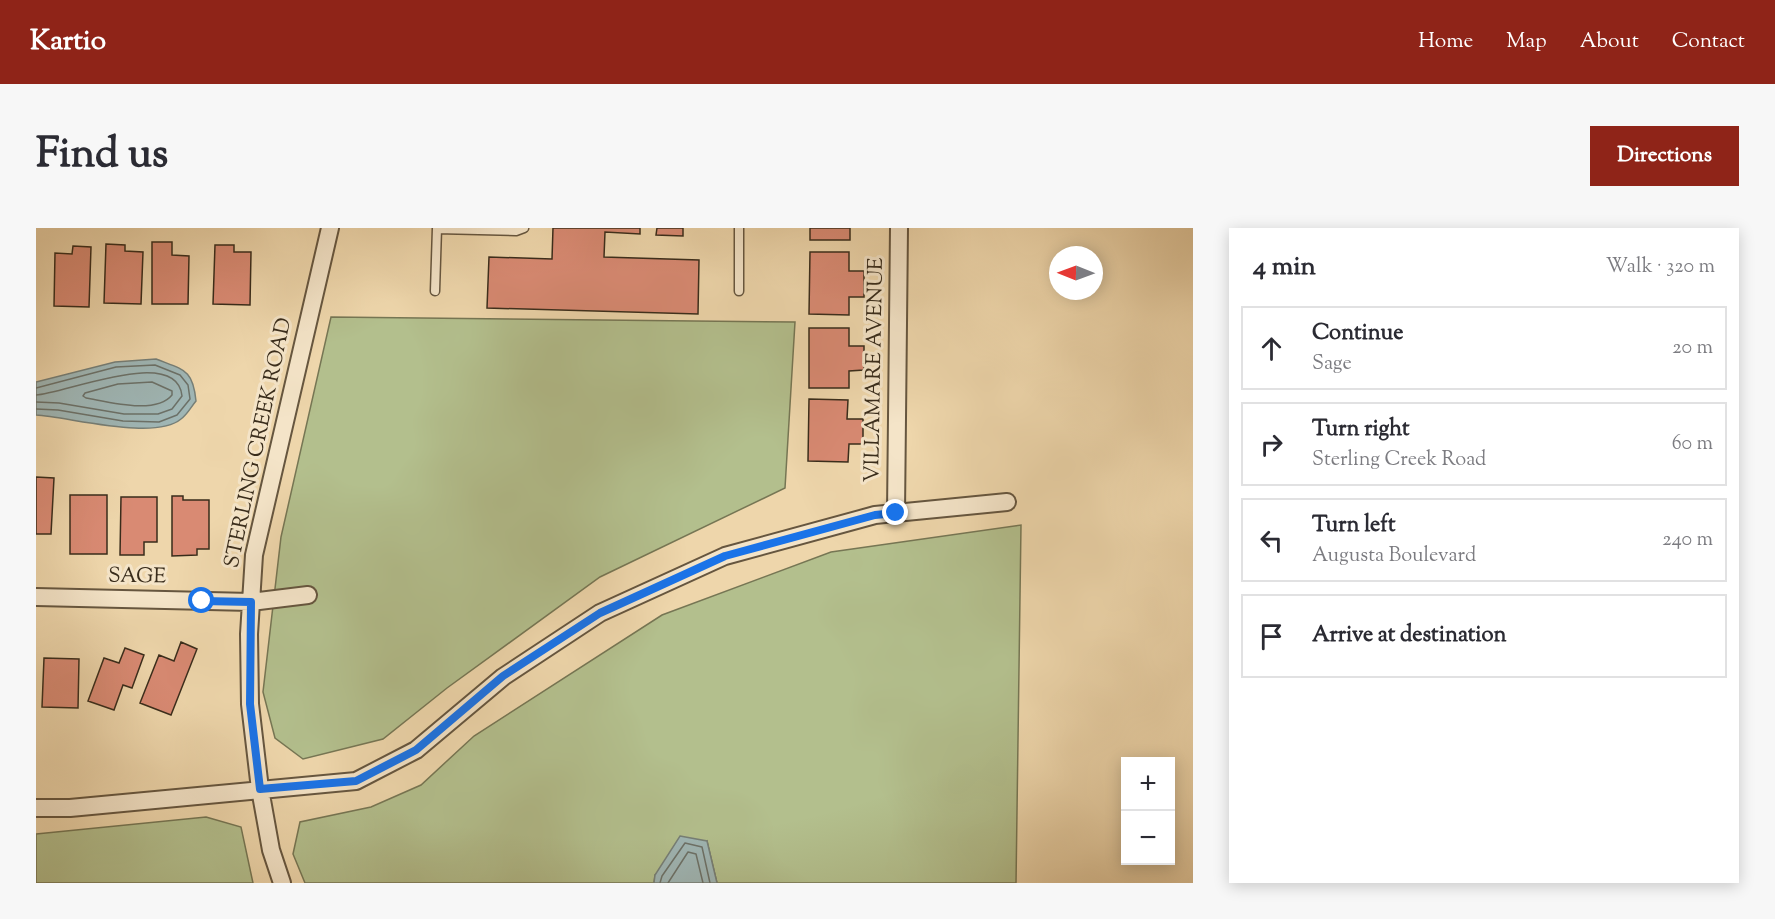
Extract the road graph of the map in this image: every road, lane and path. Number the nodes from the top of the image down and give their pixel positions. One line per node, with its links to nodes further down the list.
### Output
1 (330, 228): 12 (street, STERLING CREEK ROAD)
2 (437, 228): 3 (lane); 6 (lane)
3 (524, 228)
4 (739, 228): 7 (lane)
5 (899, 228): 9 (street, VILLAMARE AVENUE)
6 (435, 291)
7 (739, 291)
8 (1007, 502): 9 (street)
9 (896, 513): 13 (street)
10 (308, 595): 12 (street, SAGE)
11 (36, 597): 12 (street, SAGE)
12 (251, 602): 13 (street, STERLING CREEK ROAD)
13 (260, 789): 14 (street); 15 (street, STERLING CREEK ROAD)
14 (36, 808)
15 (282, 883)

